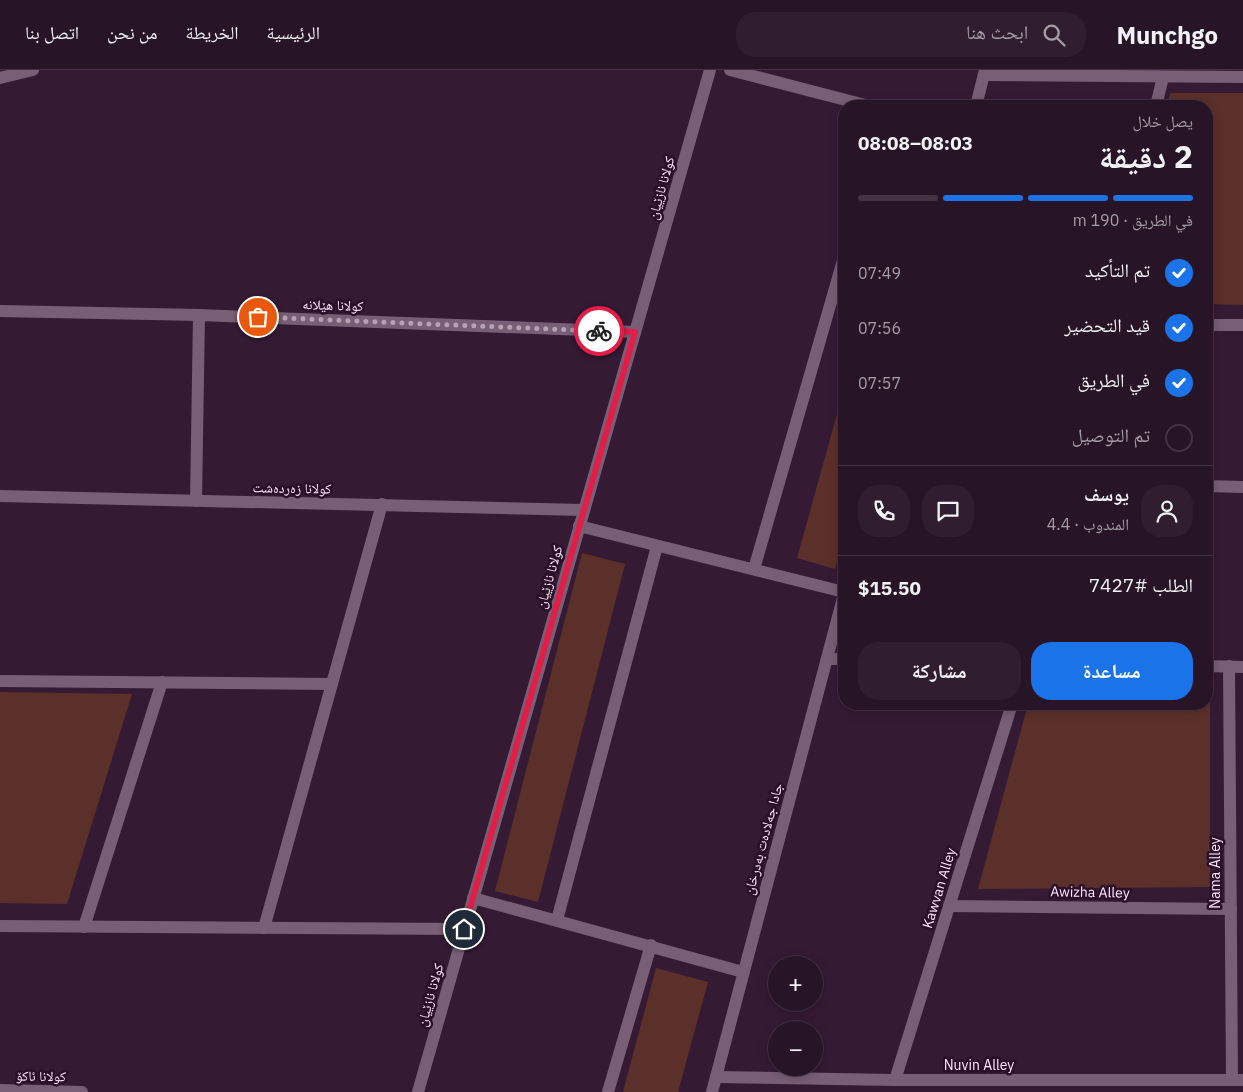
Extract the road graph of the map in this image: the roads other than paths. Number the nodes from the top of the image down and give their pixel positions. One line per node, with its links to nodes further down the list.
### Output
1 (33, 70): 7 (street)
2 (710, 70): 16 (street, کولانا نازێیان)
3 (730, 70): 8 (street)
4 (984, 72): 5 (street); 9 (street)
5 (1163, 76): 6 (street); 10 (street)
6 (1243, 77)
7 (0, 78)
8 (846, 100)
9 (977, 100)
10 (1157, 100)
11 (838, 278): 25 (street)
12 (0, 310): 13 (street, کولانا هێلانە)
13 (199, 315): 16 (street, کولانا هێلانە); 20 (street)
14 (1213, 325): 15 (street)
15 (1243, 325)
16 (635, 332): 22 (street, کولانا نازێیان)
17 (1213, 486): 18 (street)
18 (1243, 487)
19 (0, 496): 20 (street, کولانا زەردەشت)
20 (196, 501): 21 (street, کولانا زەردەشت)
21 (382, 504): 22 (street, کولانا زەردەشت); 35 (street)
22 (584, 510): 23 (street, کولانا نازێیان)
23 (579, 526): 24 (street); 37 (street, کولانا نازێیان)
24 (657, 546): 25 (street); 40 (street)
25 (754, 569): 26 (street)
26 (838, 591)
27 (838, 616): 28 (street, جادا جەلادەت بەدرخان)
28 (827, 659): 29 (street); 46 (street, جادا جەلادەت بەدرخان)
29 (838, 659)
30 (1213, 666): 31 (street)
31 (1229, 666): 32 (street); 39 (street, Nama Alley)
32 (1243, 667)
33 (0, 681): 34 (street)
34 (162, 682): 35 (street); 42 (street)
35 (331, 684): 43 (street)
36 (1010, 710): 38 (street, Kawvan Alley)
37 (473, 898): 40 (street); 44 (street, کولانا نازێیان)
38 (949, 906): 39 (street, Awizha Alley); 48 (street, Kawvan Alley)
39 (1231, 909): 49 (street, Nama Alley)
40 (557, 920): 45 (street)
41 (0, 926): 42 (street)
42 (84, 926): 43 (street)
43 (264, 928): 44 (street)
44 (464, 929): 53 (street, کولانا نازێیان)
45 (651, 945): 46 (street); 54 (street)
46 (743, 972): 47 (street, جادا جەلادەت بەدرخان)
47 (716, 1077): 48 (street, Nuvin Alley); 55 (street, جادا جەلادەت بەدرخان)
48 (895, 1080): 50 (street, Nuvin Alley)
49 (1237, 1080): 50 (street, Nuvin Alley)
50 (1017, 1086)
51 (0, 1090): 52 (street, کولانا ئاکۆ)
52 (82, 1092)
53 (418, 1092)
54 (608, 1092)
55 (712, 1092)

